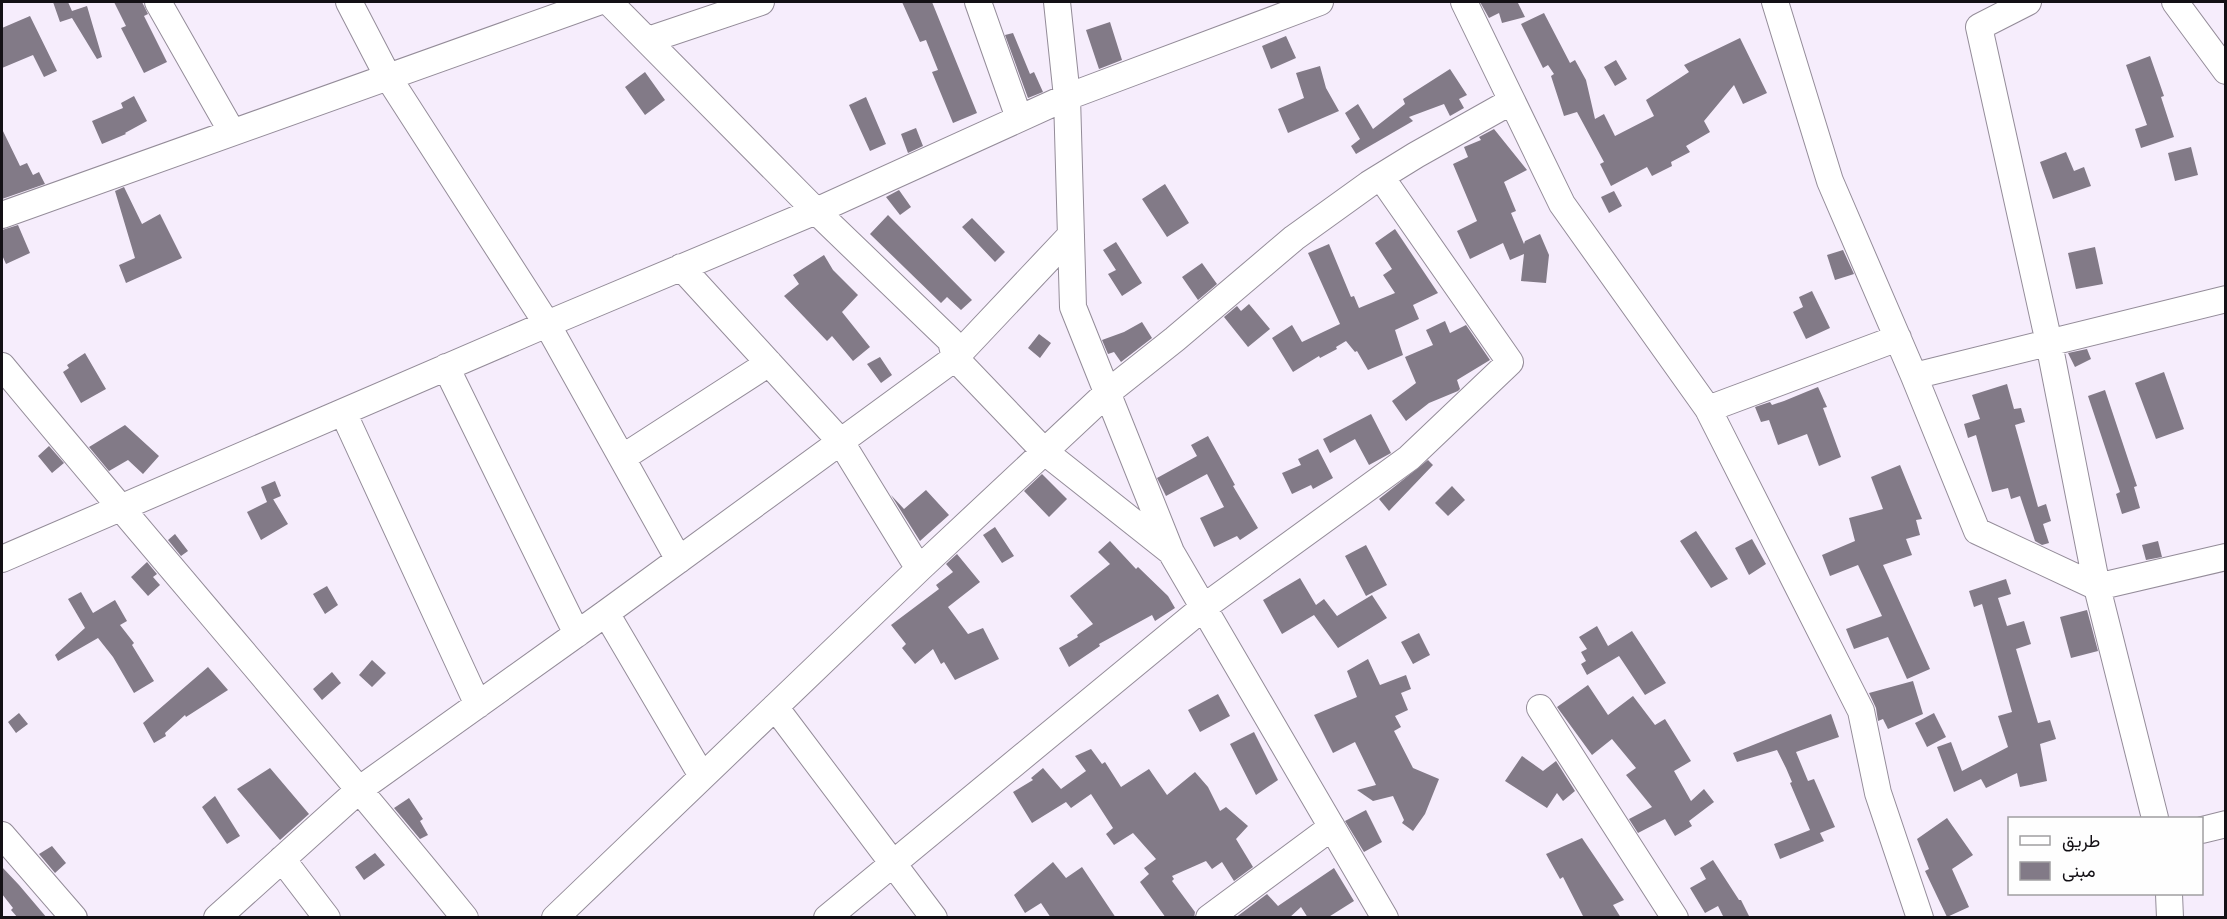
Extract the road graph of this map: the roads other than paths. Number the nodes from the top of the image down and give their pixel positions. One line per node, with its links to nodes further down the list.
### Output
1 (158, 2): 19 (street)
2 (349, 2): 15 (street)
3 (598, 2): 15 (street)
4 (609, 2): 13 (street)
5 (761, 2): 13 (street)
6 (978, 2): 18 (street)
7 (1057, 2): 16 (street)
8 (1320, 2): 16 (street)
9 (1464, 2): 17 (street)
10 (1775, 2): 27 (street)
11 (2028, 2): 28 (street)
12 (2175, 2): 14 (street)
13 (648, 40): 21 (street)
14 (2226, 71)
15 (388, 76): 19 (street); 26 (street)
16 (1066, 97): 18 (street); 23 (street)
17 (1512, 101): 20 (street); 35 (street)
18 (1019, 118): 21 (street)
19 (232, 132): 22 (street)
20 (1381, 177): 34 (street); 47 (street)
21 (816, 211): 24 (street); 29 (street)
22 (2, 214)
23 (1071, 235): 29 (street); 34 (street)
24 (681, 267): 26 (street); 30 (street)
25 (2226, 299): 28 (street)
26 (547, 324): 32 (street); 39 (street)
27 (1898, 338): 33 (street); 35 (street)
28 (2049, 343): 33 (street); 46 (street)
29 (954, 358): 37 (street); 38 (street)
30 (769, 363): 37 (street); 39 (street)
31 (2, 366): 40 (street)
32 (446, 368): 36 (street); 49 (street)
33 (1914, 376): 46 (street)
34 (1107, 393): 38 (street); 41 (street)
35 (1708, 409): 73 (street)
36 (343, 412): 40 (street); 50 (street)
37 (841, 442): 44 (street); 45 (street)
38 (1045, 452): 41 (street); 45 (street)
39 (622, 458): 44 (street)
40 (120, 508): 43 (street); 54 (street)
41 (1172, 552): 47 (street)
42 (2226, 557): 46 (street)
43 (2, 560)
44 (679, 560): 48 (street)
45 (919, 569): 51 (street)
46 (2097, 587): 55 (street)
47 (1204, 607): 57 (street); 61 (street)
48 (606, 613): 49 (street); 53 (street)
49 (577, 634): 50 (street)
50 (478, 705): 54 (street)
51 (775, 707): 53 (street); 61 (street)
52 (1540, 708): 72 (street)
53 (702, 776): 67 (street)
54 (360, 789): 60 (street); 66 (street)
55 (2154, 817)
56 (2226, 824): 58 (street)
57 (1332, 827): 70 (street); 71 (street)
58 (2203, 830)
59 (2, 835): 63 (street)
60 (282, 859): 64 (street); 65 (street)
61 (893, 863): 68 (street); 69 (street)
62 (2169, 895): 74 (street)
63 (74, 918)
64 (217, 918)
65 (327, 918)
66 (465, 918)
67 (555, 918)
68 (827, 918)
69 (934, 918)
70 (1209, 918)
71 (1385, 918)
72 (1675, 918)
73 (1920, 918)
74 (2170, 918)

